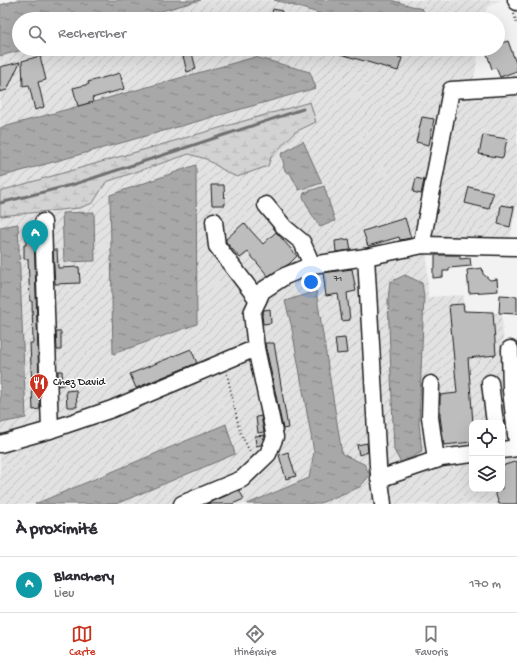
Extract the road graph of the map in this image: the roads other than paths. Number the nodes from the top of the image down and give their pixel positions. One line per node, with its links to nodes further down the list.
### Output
1 (517, 86): 5 (street)
2 (266, 205): 8 (street)
3 (214, 221): 9 (street)
4 (43, 222): 15 (street)
5 (423, 245): 6 (street); 7 (street)
6 (517, 247)
7 (366, 257): 8 (street); 22 (street)
8 (312, 265): 9 (street)
9 (258, 300): 10 (street)
10 (256, 348): 15 (street); 23 (street)
11 (510, 350): 16 (street)
12 (490, 383): 14 (street)
13 (431, 384): 21 (street)
14 (495, 420)
15 (50, 430): 17 (street)
16 (517, 443)
17 (0, 444)
18 (517, 448): 19 (street)
19 (505, 450)
20 (469, 454): 21 (street)
21 (436, 460): 22 (street)
22 (379, 479): 24 (street)
23 (182, 504)
24 (383, 504)

